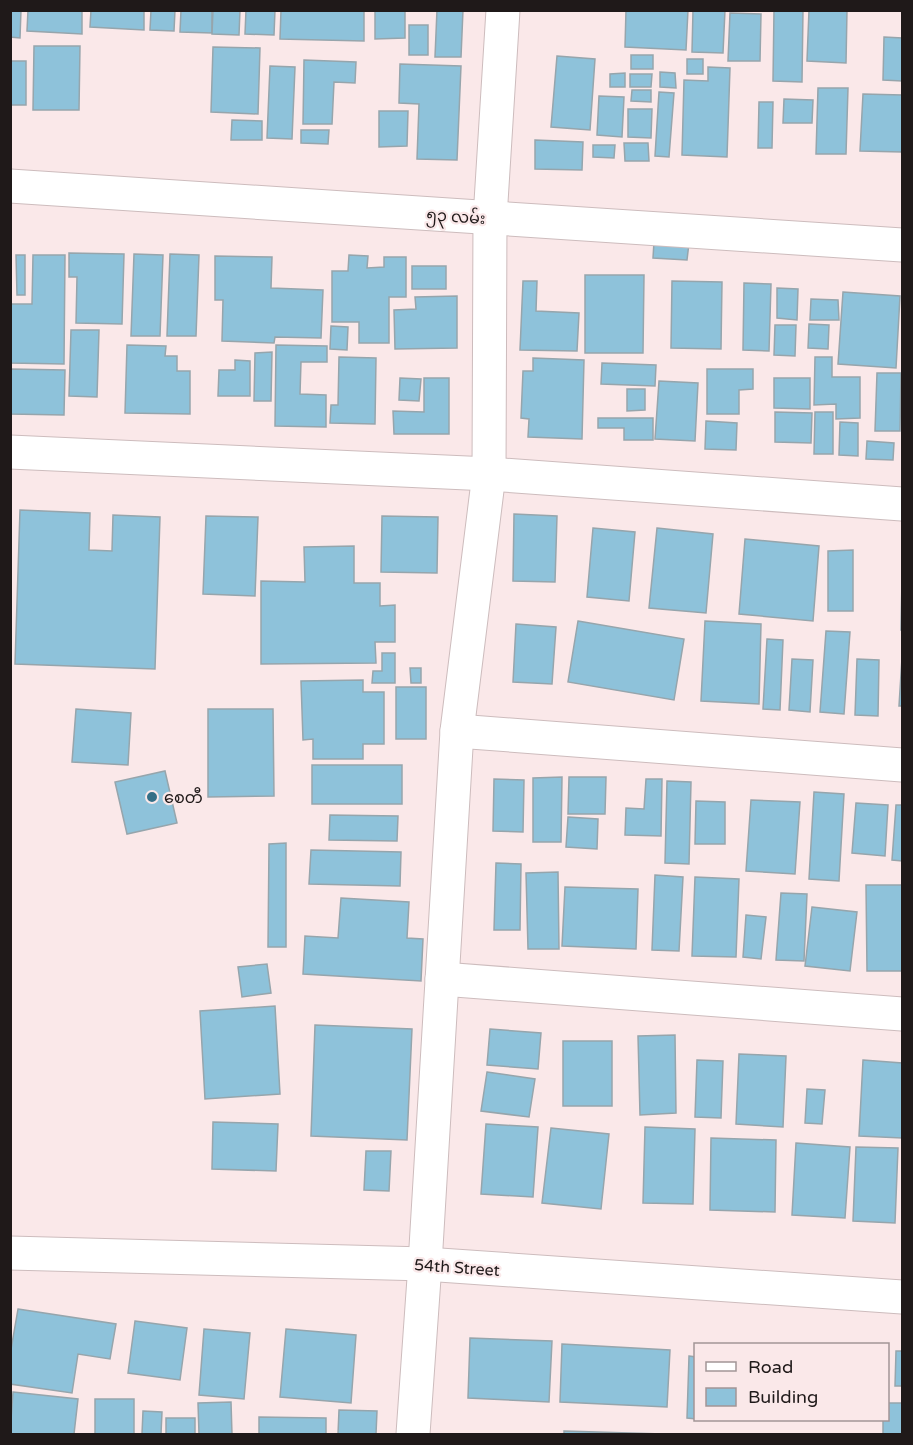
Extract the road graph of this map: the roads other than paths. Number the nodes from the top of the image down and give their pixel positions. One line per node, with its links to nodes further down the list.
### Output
1 (503, 10): 3 (street)
2 (10, 186): 3 (street, ၅၃ လမ်း)
3 (490, 218): 4 (street, ၅၃ လမ်း); 6 (street)
4 (903, 245)
5 (10, 452): 6 (street)
6 (489, 474): 7 (street); 8 (street)
7 (903, 504)
8 (457, 731): 9 (street); 10 (street)
9 (903, 765)
10 (442, 979): 11 (street); 13 (street)
11 (903, 1014)
12 (10, 1253): 13 (street, 54th Street)
13 (425, 1264): 14 (street, 54th Street); 15 (street)
14 (903, 1297)
15 (413, 1434)

